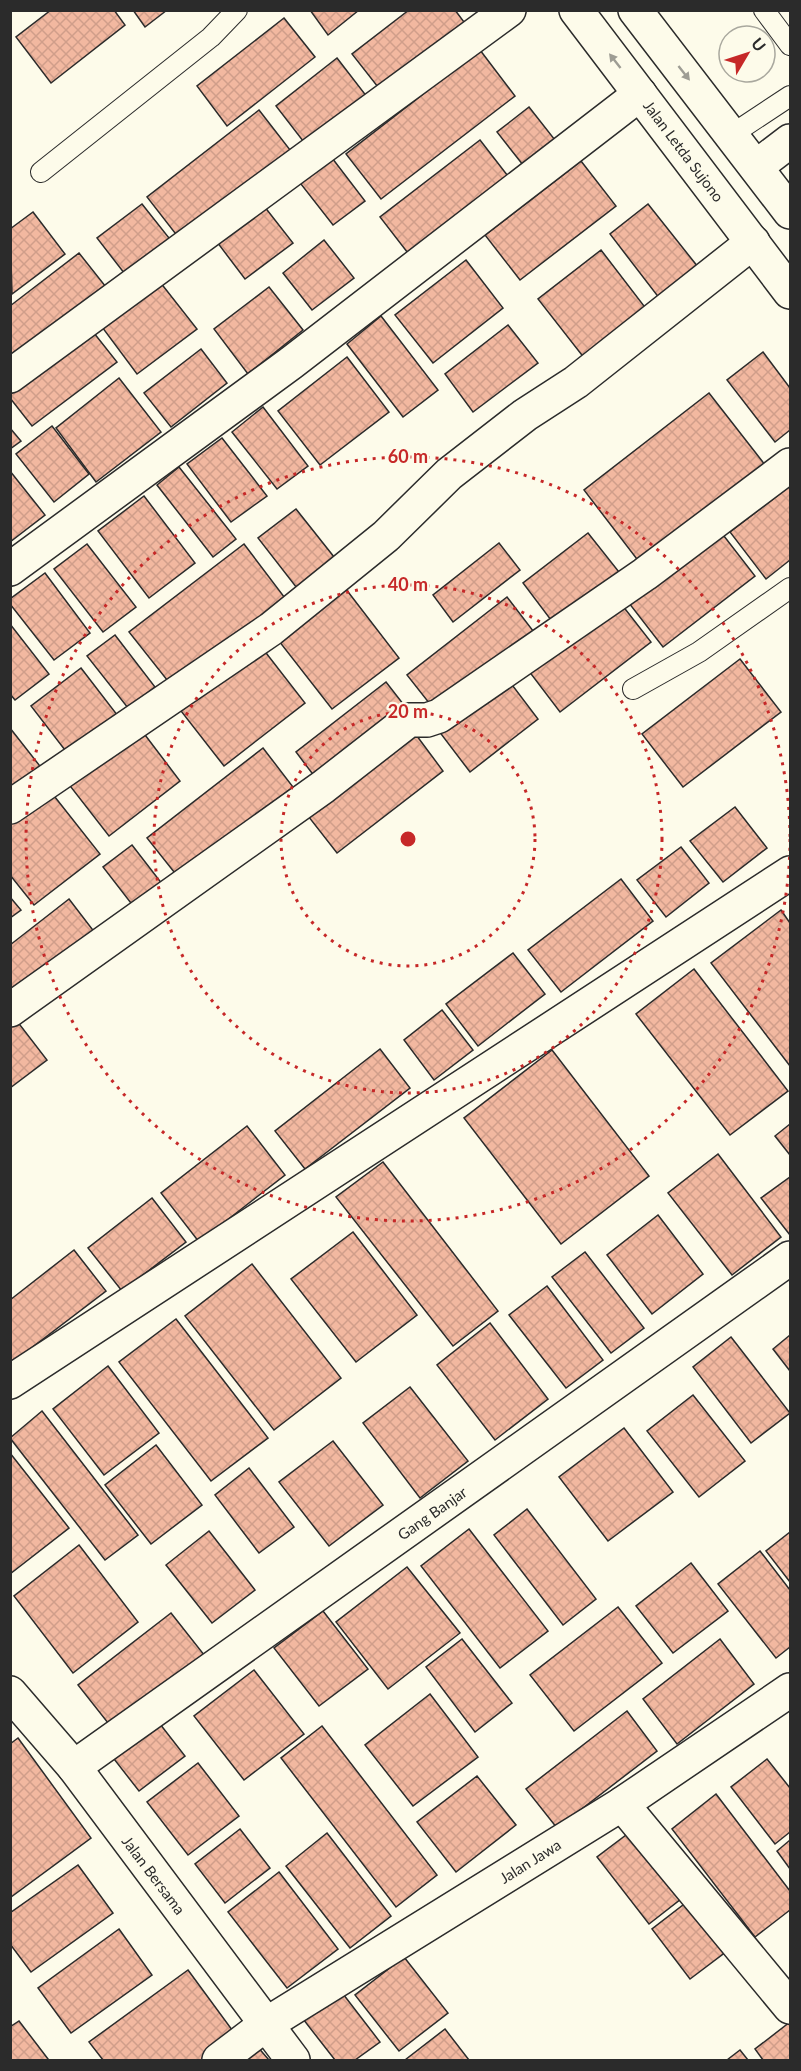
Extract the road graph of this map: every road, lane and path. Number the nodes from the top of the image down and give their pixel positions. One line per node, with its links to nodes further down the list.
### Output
1 (237, 10): 12 (lane)
2 (509, 10): 16 (main road)
3 (576, 10): 7 (main road, Jalan Letda Sujono, one-way to 3)
4 (635, 10): 9 (main road, one-way to 9)
5 (764, 10): 6 (lane)
6 (790, 45)
7 (640, 94): 14 (main road, Jalan Letda Sujono); 18 (main road)
8 (790, 96): 9 (lane)
9 (731, 135): 11 (main road)
10 (790, 141): 11 (main road)
11 (756, 166): 13 (main road)
12 (41, 172)
13 (790, 212)
14 (753, 242): 15 (main road, Jalan Letda Sujono); 21 (main road)
15 (790, 292)
16 (10, 375)
17 (790, 465): 23 (main road)
18 (10, 569)
19 (790, 588): 20 (lane)
20 (633, 689)
21 (10, 807)
22 (790, 873): 25 (main road)
23 (10, 1010)
24 (790, 1258): 28 (main road, Gang Banjar)
25 (10, 1382)
26 (790, 1690): 29 (main road, Jalan Jawa)
27 (10, 1694): 28 (main road, Jalan Bersama)
28 (74, 1767): 31 (main road, Jalan Bersama)
29 (622, 1804): 30 (main road); 31 (main road, Jalan Jawa)
30 (790, 2007)
31 (266, 2025): 32 (main road, Jalan Jawa); 33 (main road, Jalan Bersama)
32 (219, 2061)
33 (293, 2061)

